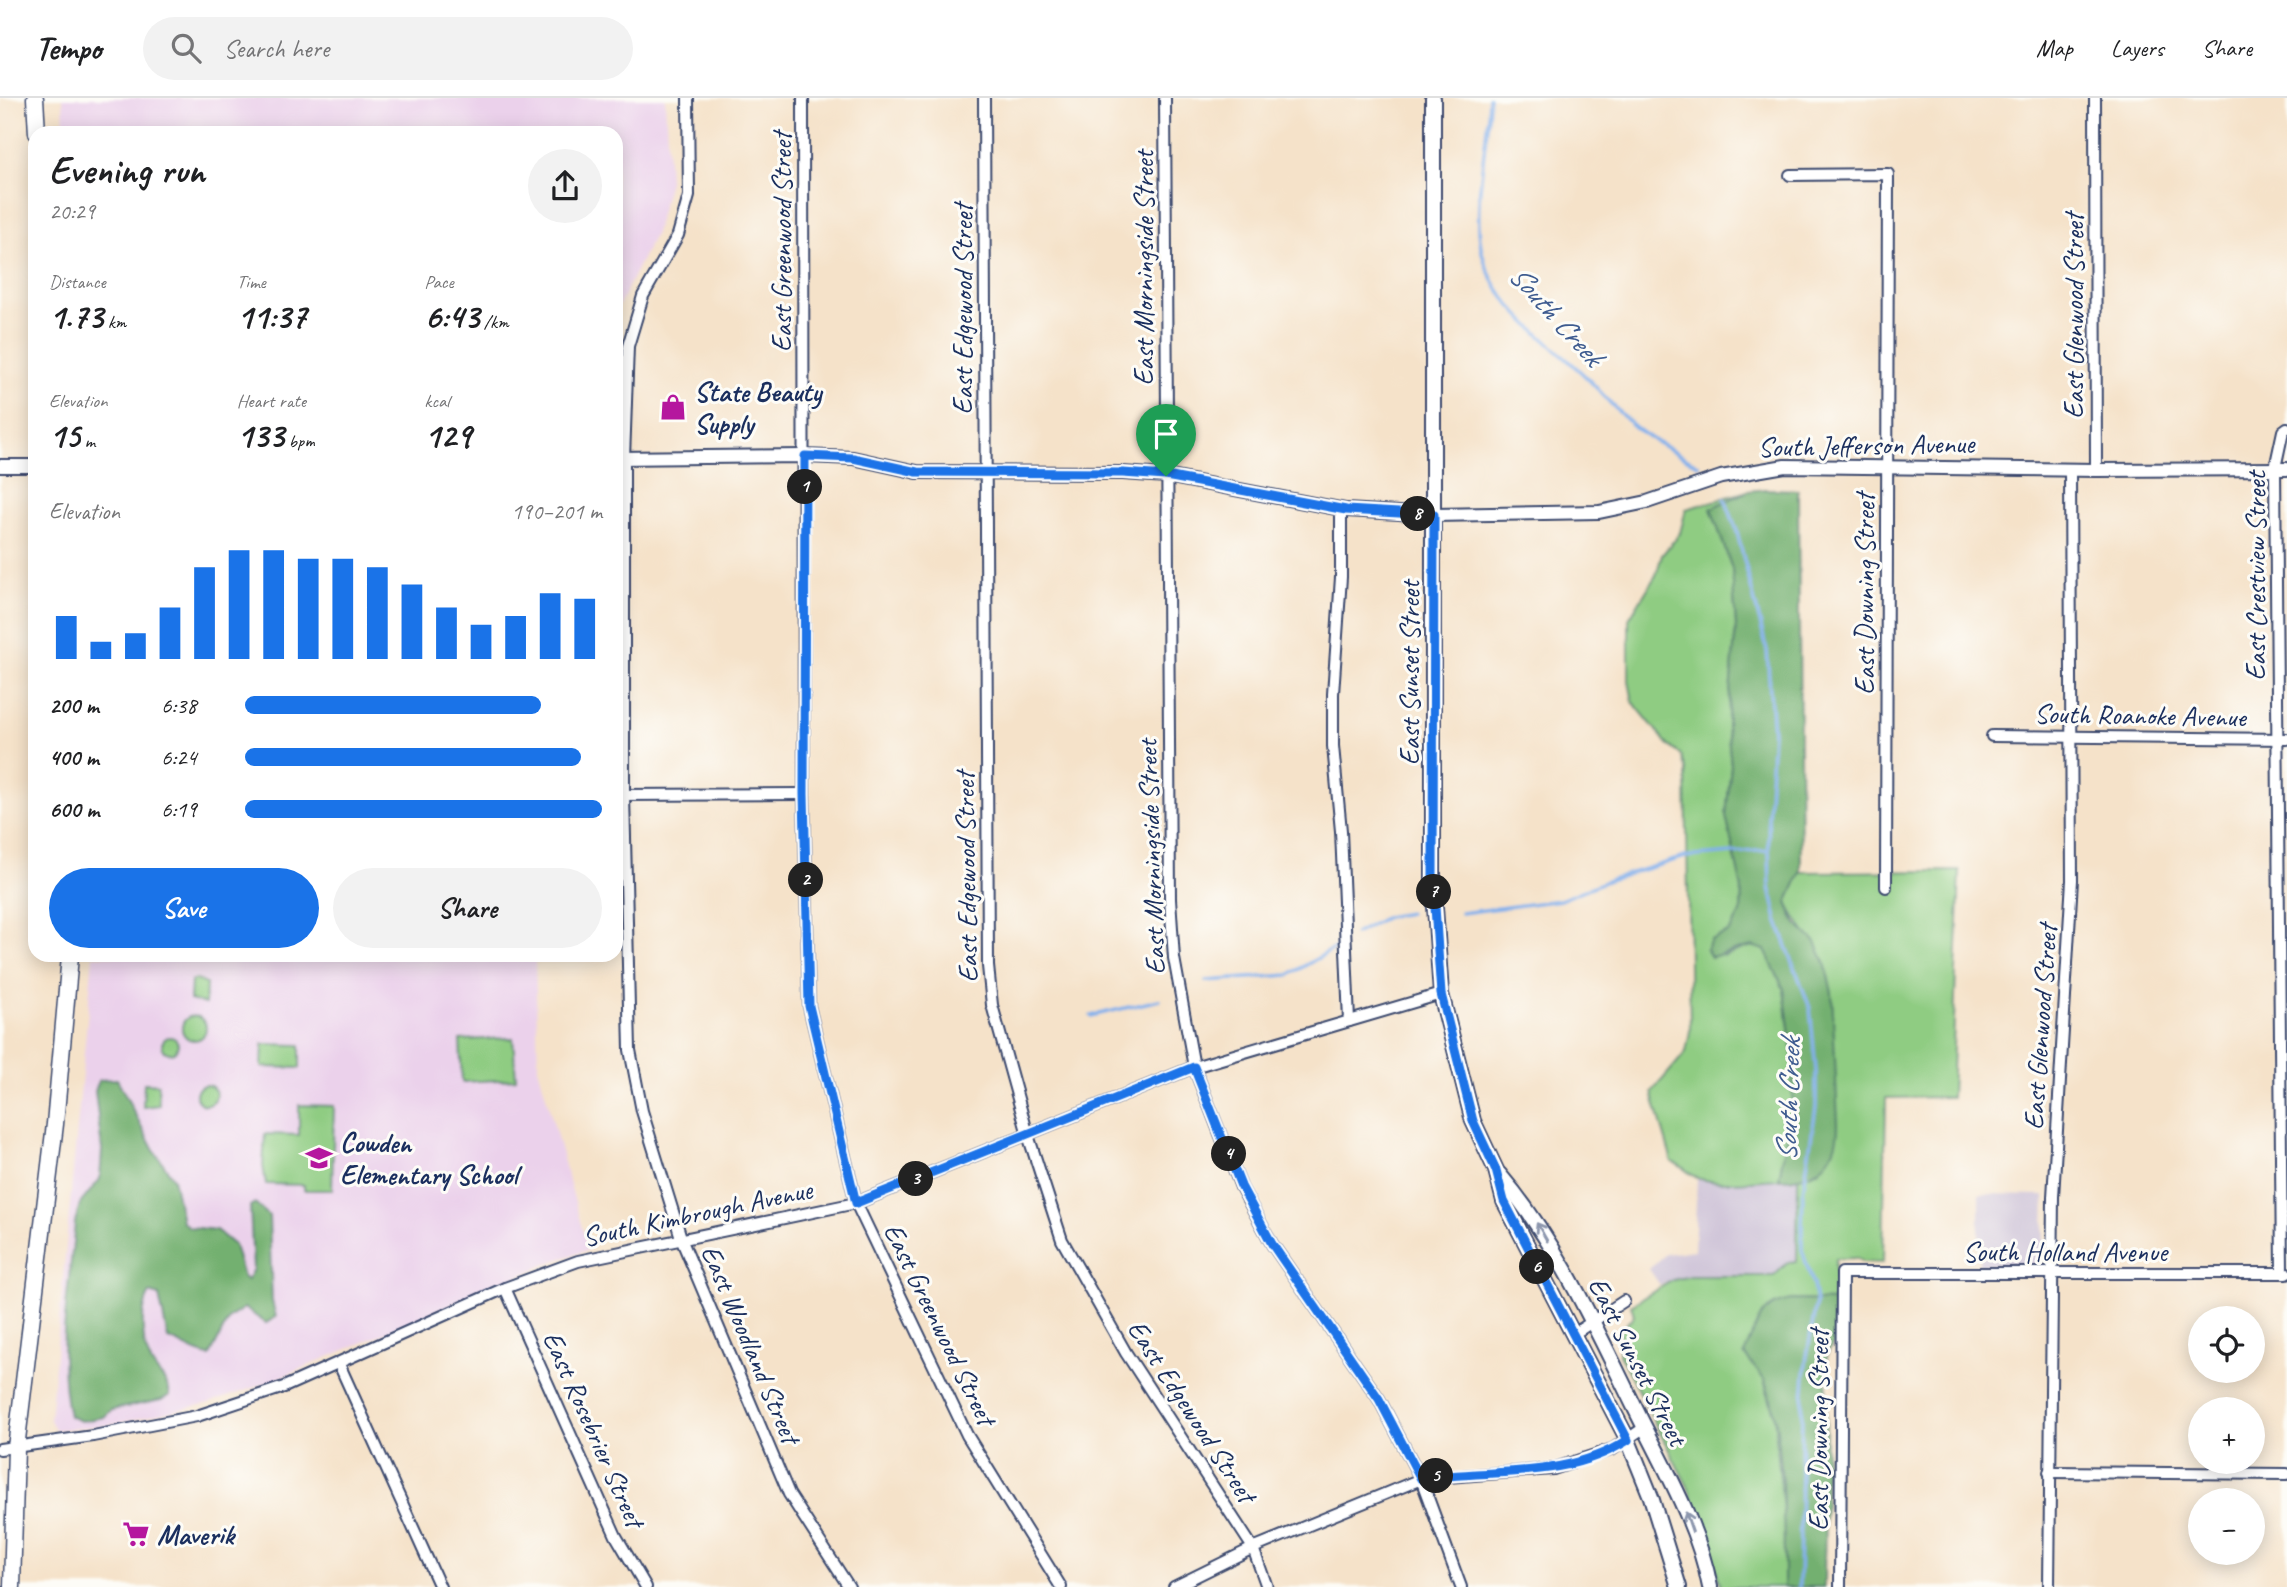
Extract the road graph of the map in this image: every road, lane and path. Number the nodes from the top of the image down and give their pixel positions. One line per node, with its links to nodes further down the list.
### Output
1 (35, 98): 8 (main road)
2 (688, 98): 10 (street, East Woodland Street)
3 (803, 98): 12 (street, East Greenwood Street)
4 (984, 98): 20 (street, East Edgewood Street)
5 (1165, 98): 21 (street, East Morningside Street)
6 (1433, 98): 23 (main road, East Sunset Street)
7 (2095, 98): 19 (street, East Glenwood Street)
8 (37, 126)
9 (1790, 175): 16 (street, East Downing Street)
10 (623, 416)
11 (2287, 428): 17 (street, East Crestview Street)
12 (805, 456): 13 (street, South Jefferson Avenue); 20 (street, South Jefferson Avenue); 27 (street, East Greenwood Street)
13 (623, 458)
14 (0, 466): 15 (street)
15 (28, 466)
16 (1886, 466): 18 (street, South Jefferson Avenue); 23 (street, South Jefferson Avenue); 30 (street, East Downing Street)
17 (2281, 468): 19 (street, South Jefferson Avenue); 26 (street, East Crestview Street)
18 (2070, 470): 19 (street, South Jefferson Avenue); 25 (street, East Glenwood Street)
19 (2096, 470)
20 (985, 474): 21 (street, South Jefferson Avenue); 35 (street, East Edgewood Street)
21 (1166, 476): 22 (street, South Jefferson Avenue); 34 (street, East Morningside Street)
22 (1340, 509): 23 (street, South Jefferson Avenue); 33 (street)
23 (1434, 515): 32 (main road, East Sunset Street)
24 (1992, 736): 25 (street, South Roanoke Avenue)
25 (2072, 736): 26 (street, South Roanoke Avenue); 41 (street, East Glenwood Street)
26 (2283, 739): 40 (street, East Crestview Street)
27 (804, 794): 28 (street); 37 (street, East Greenwood Street)
28 (623, 795)
29 (623, 871): 38 (street, East Woodland Street)
30 (1886, 887)
31 (69, 962): 49 (main road)
32 (1441, 994): 33 (street, South Kimbrough Avenue); 36 (main road, East Sunset Street)
33 (1349, 1021): 34 (street, South Kimbrough Avenue)
34 (1194, 1067): 35 (street, South Kimbrough Avenue); 52 (street, East Morningside Street)
35 (1028, 1135): 37 (street, South Kimbrough Avenue); 53 (street, East Edgewood Street)
36 (1496, 1170): 44 (main road, East Sunset Street, one-way to 36); 45 (main road, East Sunset Street)
37 (856, 1203): 38 (street, South Kimbrough Avenue); 58 (street, East Greenwood Street)
38 (682, 1241): 42 (street, South Kimbrough Avenue); 57 (street, East Woodland Street)
39 (1842, 1273): 41 (street, South Holland Avenue); 64 (street, East Downing Street)
40 (2284, 1273): 41 (street, South Holland Avenue)
41 (2050, 1274): 50 (street, East Glenwood Street)
42 (505, 1288): 46 (street, South Kimbrough Avenue); 56 (street, East Rosebrier Street)
43 (1625, 1301): 44 (street)
44 (1592, 1322): 45 (street); 47 (main road, East Sunset Street)
45 (1572, 1335): 48 (main road, East Sunset Street)
46 (339, 1364): 49 (street, South Kimbrough Avenue); 55 (street)
47 (1644, 1427): 48 (street); 63 (main road, East Sunset Street, one-way to 47)
48 (1628, 1440): 52 (street); 62 (main road, East Sunset Street)
49 (8, 1448): 54 (main road)
50 (2049, 1472): 51 (street); 65 (street, East Glenwood Street)
51 (2287, 1474)
52 (1421, 1479): 53 (street); 61 (street, East Morningside Street)
53 (1253, 1548): 59 (street); 60 (street, East Edgewood Street)
54 (12, 1587)
55 (440, 1587)
56 (646, 1587)
57 (849, 1587)
58 (1061, 1587)
59 (1174, 1587)
60 (1267, 1587)
61 (1461, 1587)
62 (1679, 1587)
63 (1710, 1587)
64 (1840, 1587)
65 (2049, 1587)

